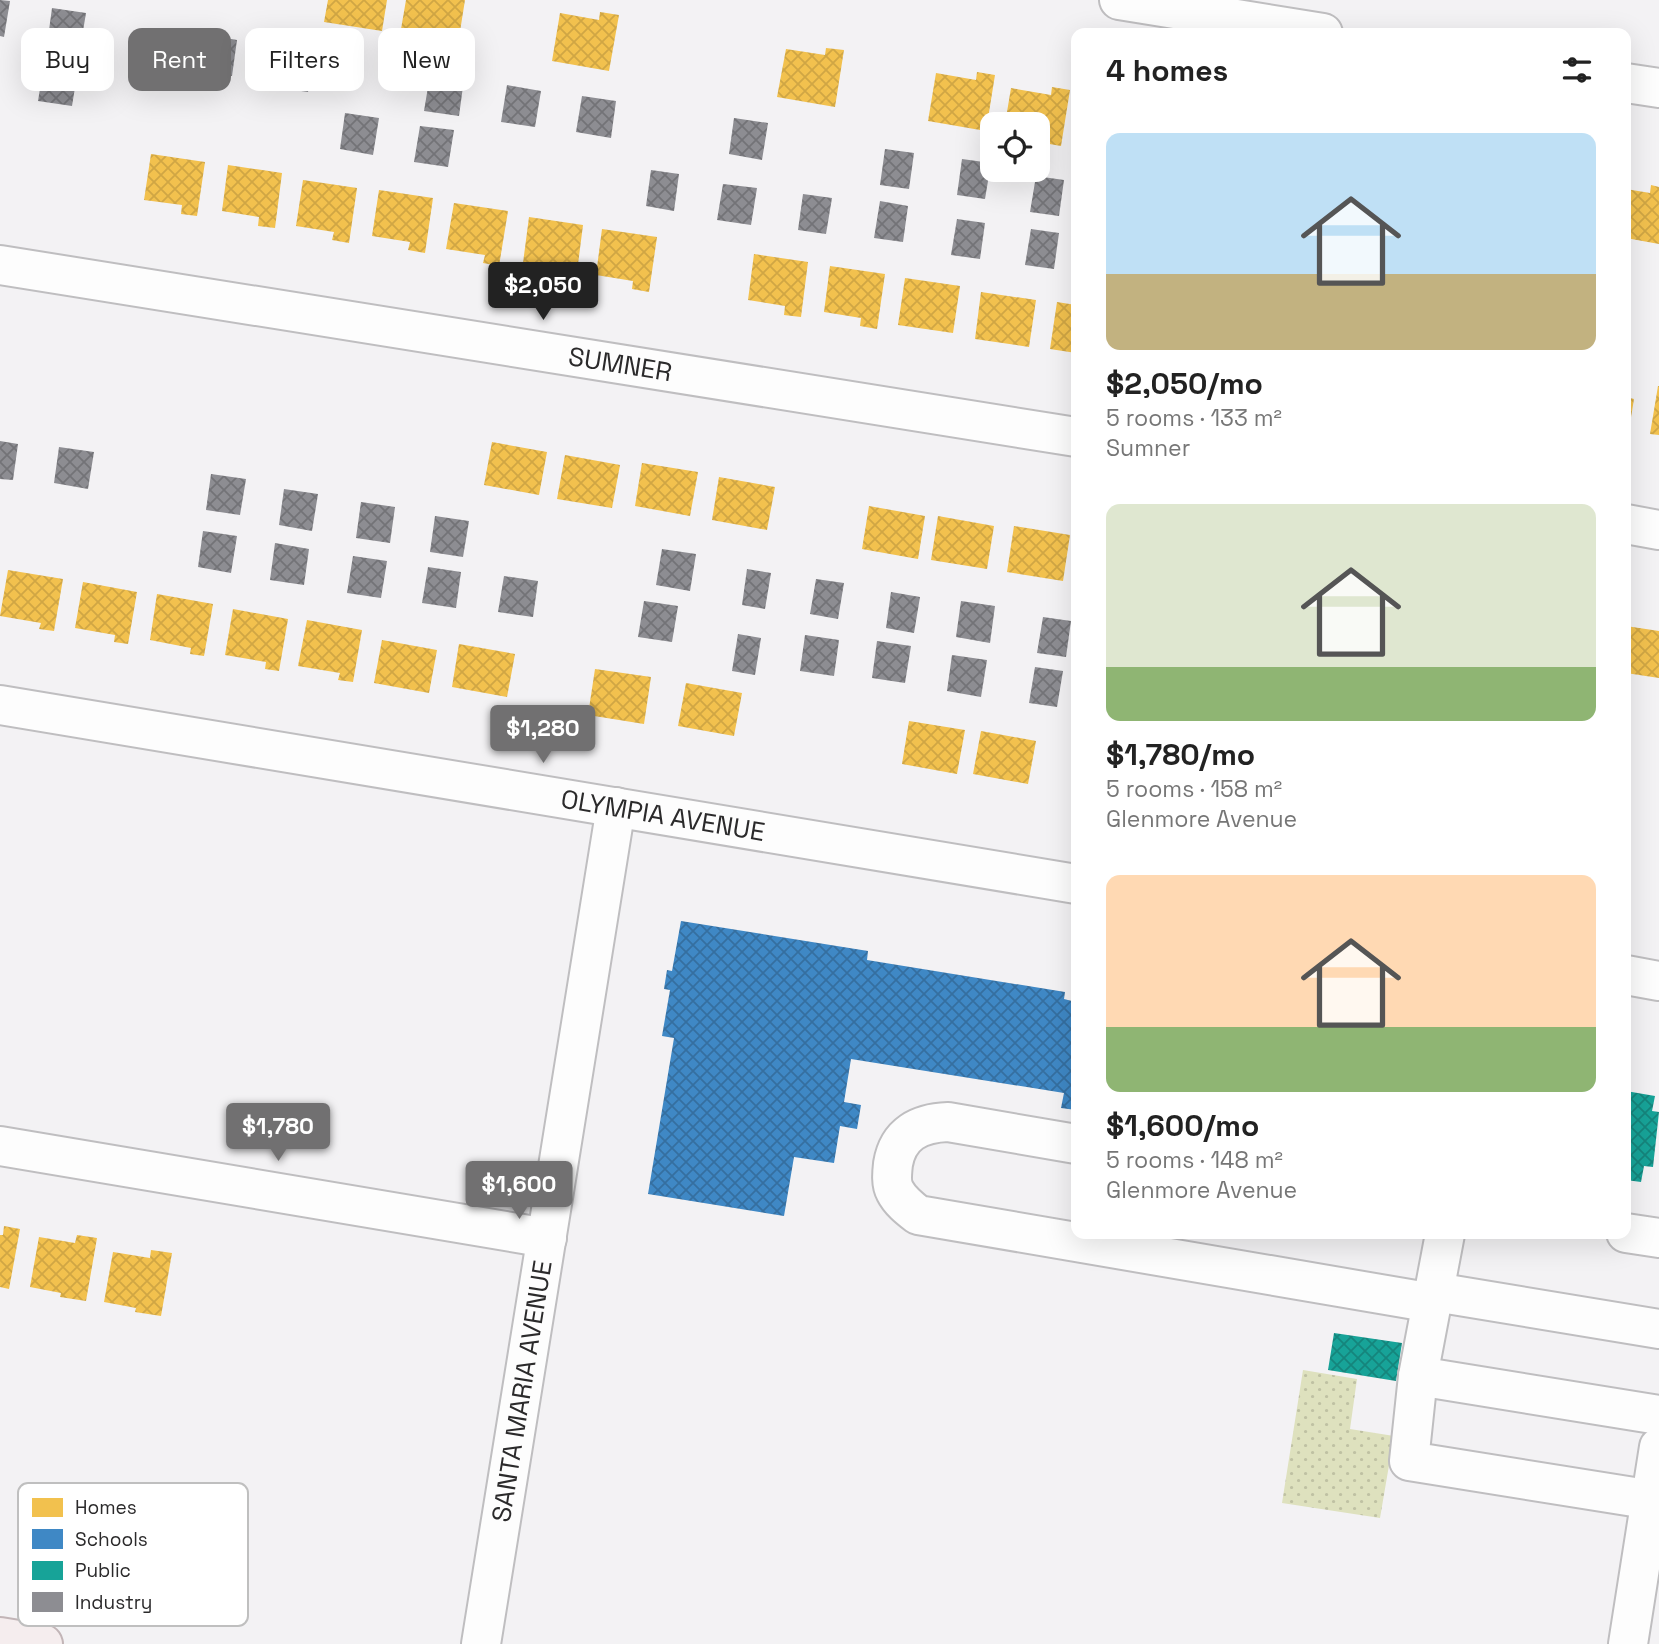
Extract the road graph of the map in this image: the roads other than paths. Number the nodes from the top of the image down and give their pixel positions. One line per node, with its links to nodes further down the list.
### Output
1 (1119, 0): 2 (street)
2 (1292, 28)
3 (1631, 84): 4 (street)
4 (1659, 88)
5 (0, 265): 6 (street, SUMNER)
6 (1071, 436)
7 (1631, 525): 8 (street)
8 (1659, 530)
9 (0, 705): 10 (street, OLYMPIA AVENUE)
10 (616, 807): 11 (street, OLYMPIA AVENUE); 17 (street, SANTA MARIA AVENUE)
11 (1071, 883)
12 (1631, 976): 13 (street)
13 (1659, 981)
14 (1071, 1143): 20 (street)
15 (0, 1146): 17 (street)
16 (1631, 1234): 18 (street)
17 (547, 1238): 28 (street, SANTA MARIA AVENUE)
18 (1659, 1238)
19 (1444, 1239): 20 (street)
20 (1434, 1298): 21 (street); 22 (street)
21 (1659, 1329)
22 (1418, 1376): 23 (street); 25 (street)
23 (1659, 1415)
24 (1659, 1447): 25 (street)
25 (1655, 1501): 29 (street)
26 (0, 1637): 27 (main road)
27 (43, 1644)
28 (481, 1644)
29 (1628, 1644)

